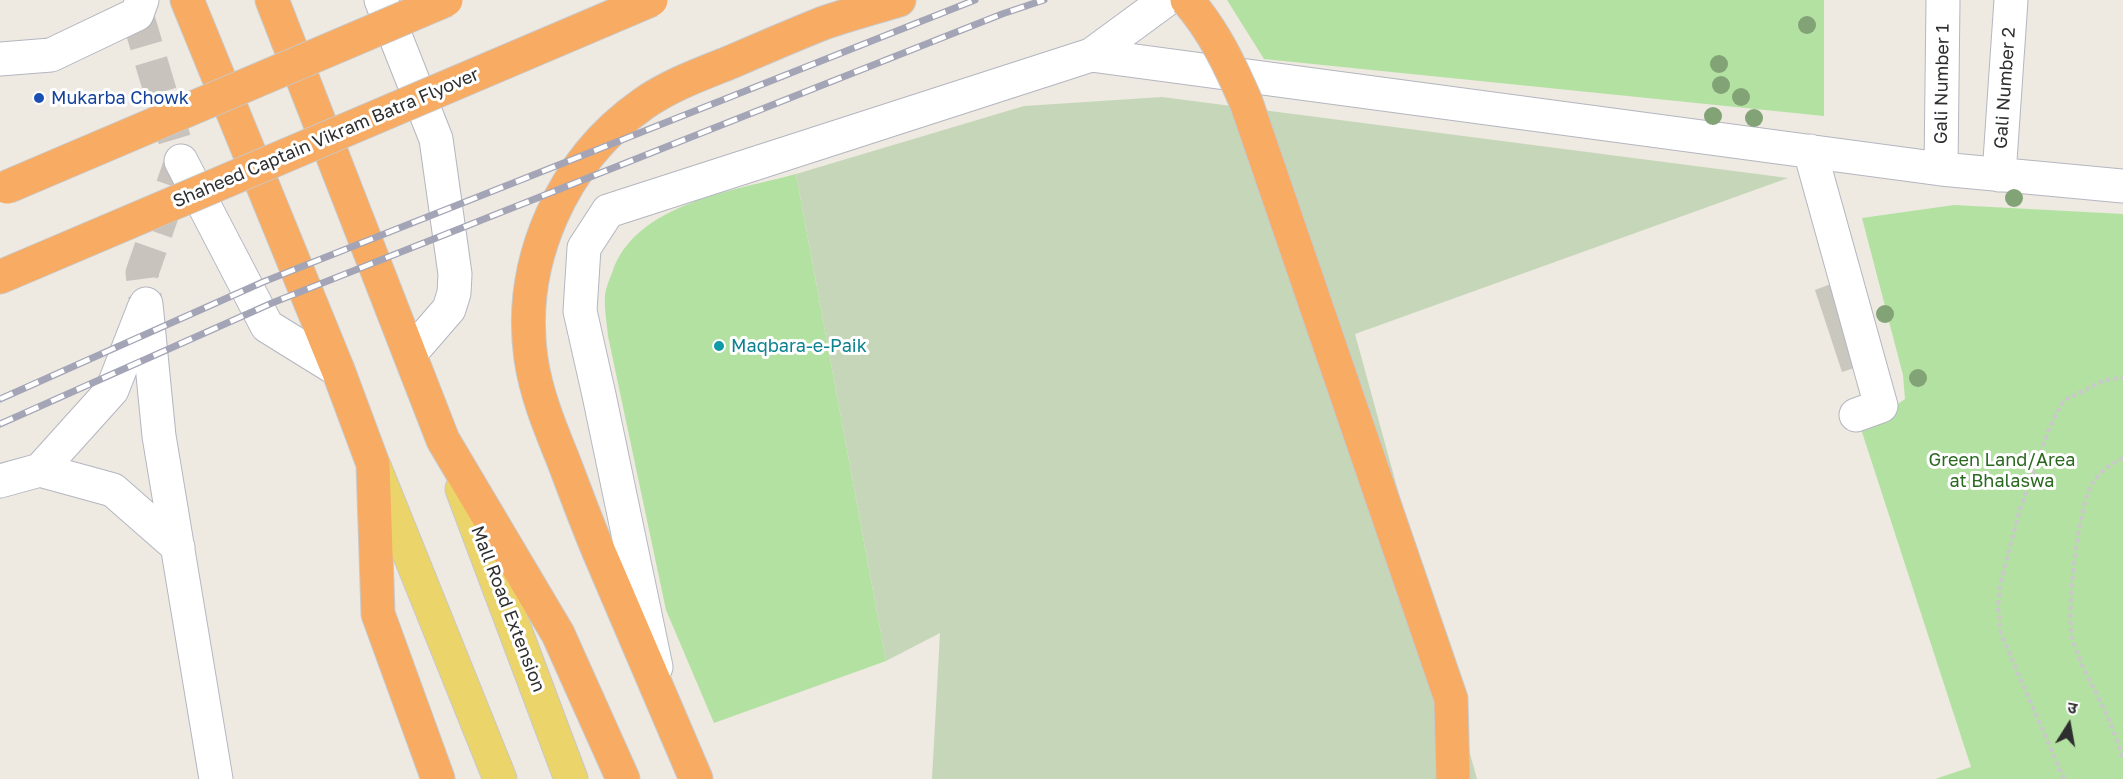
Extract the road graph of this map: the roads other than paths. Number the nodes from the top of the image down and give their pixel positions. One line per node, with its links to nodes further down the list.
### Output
1 (142, 0): 13 (street)
2 (187, 0): 22 (highway)
3 (272, 0): 21 (highway)
4 (381, 0): 21 (street)
5 (446, 0): 19 (highway, bridge)
6 (651, 0): 20 (highway, Shaheed Captain Vikram Batra Flyover, bridge)
7 (899, 0): 29 (highway)
8 (1166, 0): 12 (street)
9 (1187, 0): 36 (highway, bridge)
10 (1943, 0): 16 (street, Gali Number 1)
11 (2011, 0): 17 (street, Gali Number 2)
12 (1091, 55): 14 (street); 29 (street)
13 (0, 59)
14 (1810, 151): 16 (street); 23 (street)
15 (181, 160): 22 (street)
16 (1941, 169): 17 (street)
17 (1999, 175): 18 (street)
18 (2123, 186)
19 (4, 188)
20 (0, 277)
21 (410, 354): 24 (highway)
22 (338, 370): 25 (highway)
23 (1856, 415)
24 (443, 440): 33 (main road, Mall Road Extension); 34 (highway)
25 (373, 464): 31 (highway); 32 (main road)
26 (40, 470): 27 (street); 28 (street); 28 (street)
27 (0, 481)
28 (178, 547): 30 (street)
29 (664, 706): 35 (highway)
30 (208, 773)
31 (438, 779)
32 (500, 779)
33 (571, 779)
34 (623, 779)
35 (696, 779)
36 (1454, 779)

